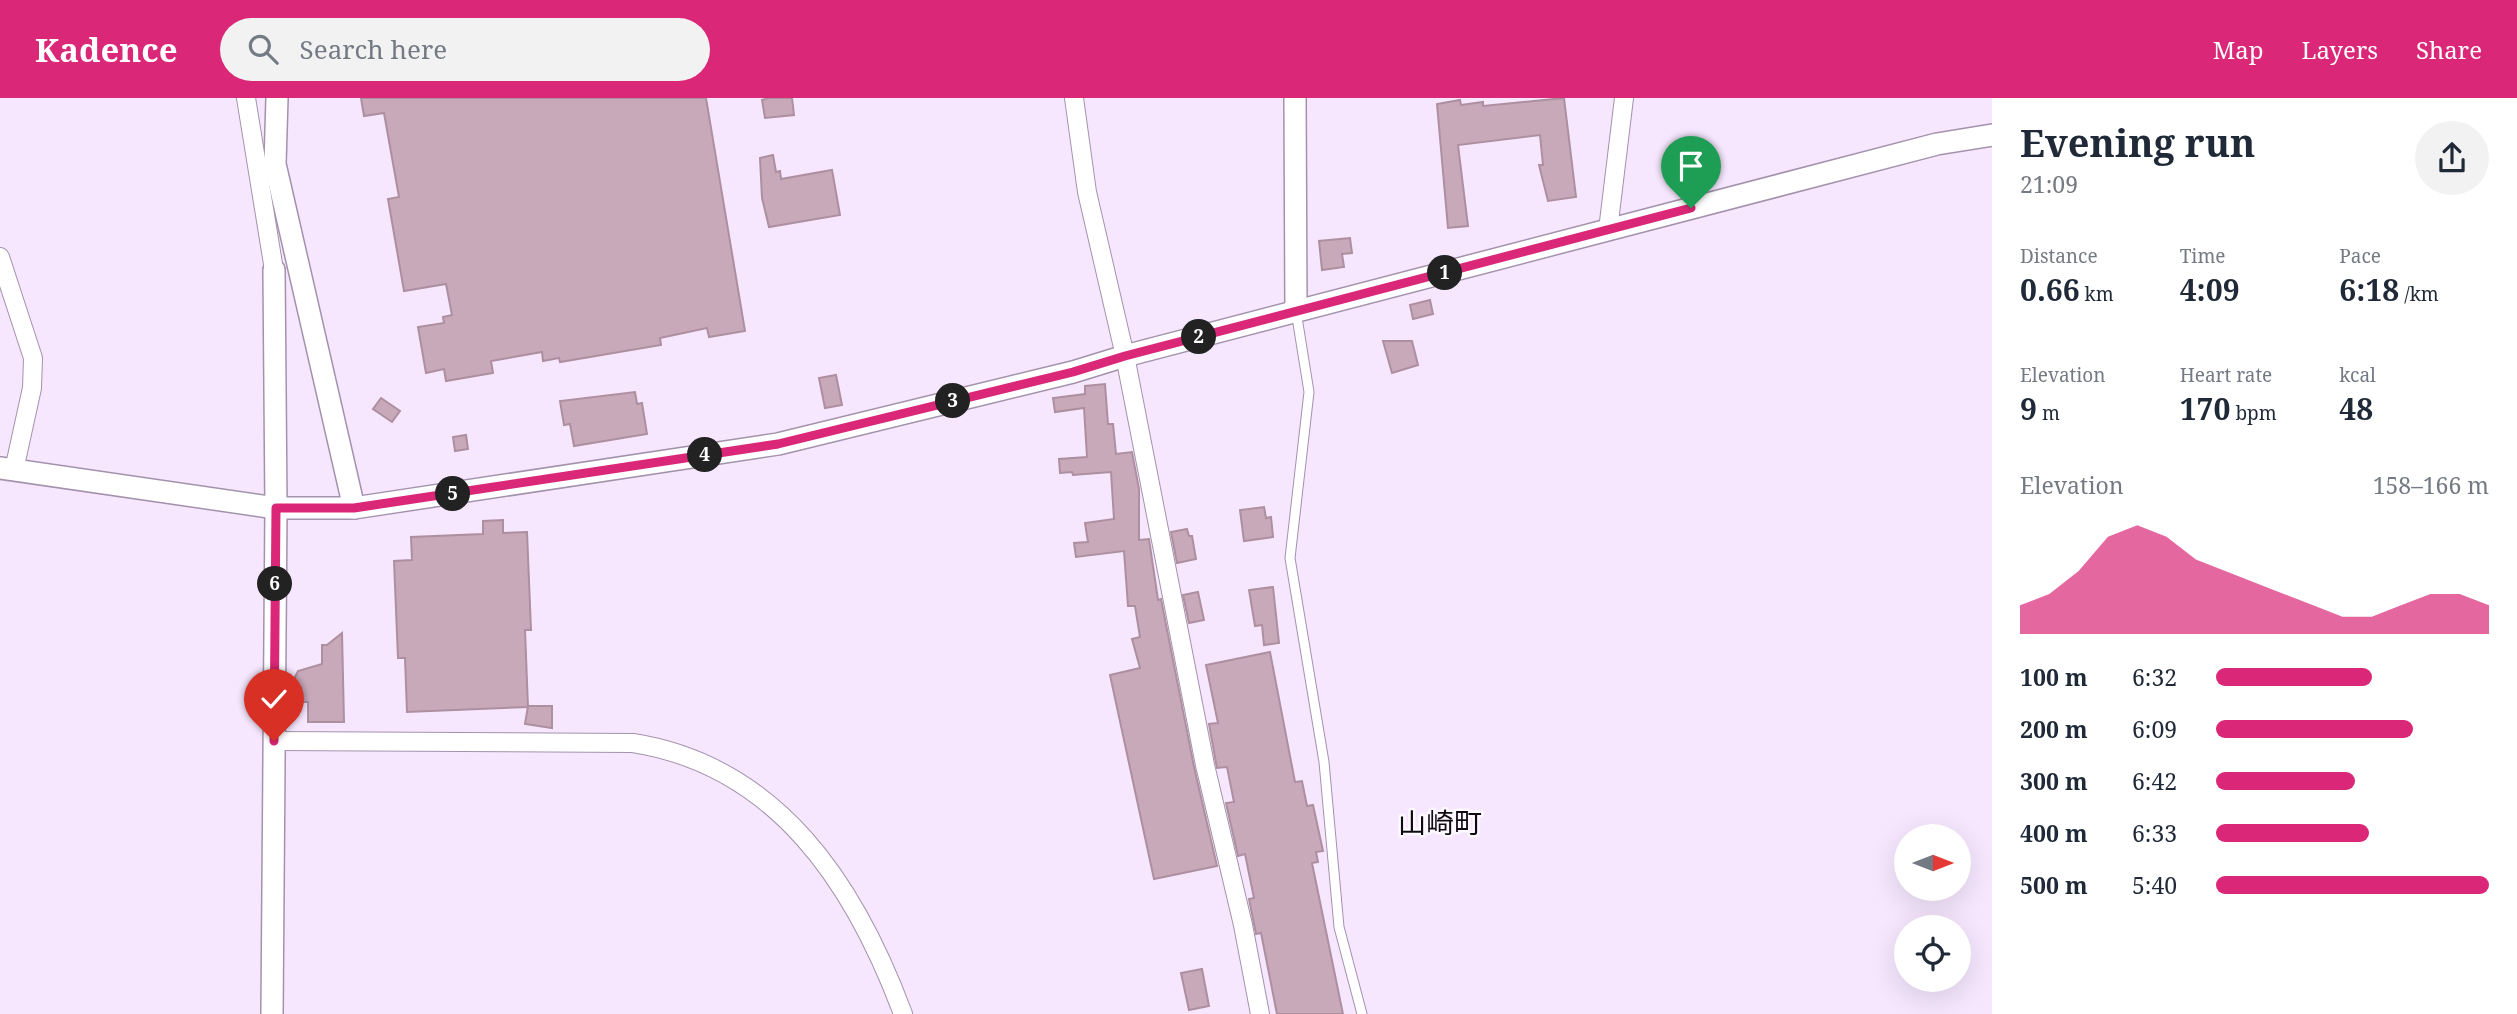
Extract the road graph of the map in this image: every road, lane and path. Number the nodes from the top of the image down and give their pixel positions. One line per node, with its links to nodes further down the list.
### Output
1 (246, 98): 11 (street)
2 (277, 98): 16 (street)
3 (1063, 98): 8 (street)
4 (1074, 98): 8 (street)
5 (1295, 98): 12 (street)
6 (1624, 98): 9 (street)
7 (1992, 135): 9 (street)
8 (1084, 168): 13 (street)
9 (1608, 230): 12 (street)
10 (0, 257): 14 (street)
11 (274, 270): 15 (street)
12 (1296, 312): 13 (street); 21 (lane)
13 (1125, 356): 16 (street); 20 (street)
14 (7, 469): 15 (street)
15 (276, 508): 16 (street); 17 (street)
16 (354, 508)
17 (274, 741): 18 (street); 19 (street)
18 (272, 1014)
19 (903, 1014)
20 (1260, 1014)
21 (1362, 1014)

